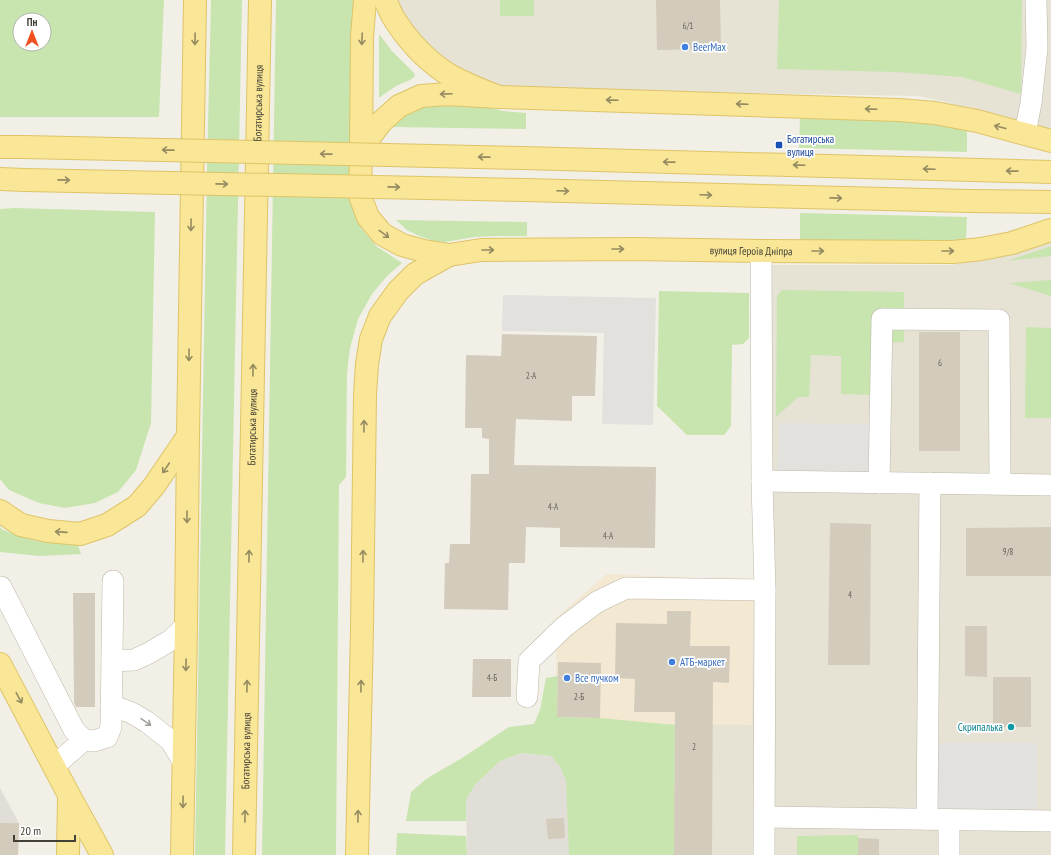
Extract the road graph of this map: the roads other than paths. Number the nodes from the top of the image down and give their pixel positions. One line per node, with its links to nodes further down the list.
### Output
1 (196, 0): 17 (main road, one-way to 17)
2 (260, 0): 43 (main road, Богатирська вулиця, one-way to 2)
3 (364, 0): 10 (main road, one-way to 10)
4 (386, 0): 6 (main road)
5 (1036, 0): 7 (lane)
6 (499, 97): 7 (main road, one-way to 6); 10 (main road, one-way to 10)
7 (1025, 133): 8 (main road)
8 (1051, 140)
9 (0, 147): 11 (main road, one-way to 9, bridge)
10 (361, 149): 16 (main road, one-way to 16)
11 (1051, 172)
12 (0, 179): 13 (main road, one-way to 13, bridge)
13 (1051, 202)
14 (1051, 230): 15 (main road, вулиця Героїв Дніпра, one-way to 14)
15 (761, 251): 16 (main road, вулиця Героїв Дніпра, one-way to 15); 18 (lane)
16 (449, 255): 44 (main road, one-way to 16)
17 (188, 436): 23 (main road, one-way to 23); 27 (main road, one-way to 27)
18 (762, 481): 19 (lane); 26 (lane)
19 (879, 483): 20 (lane); 21 (lane)
20 (930, 483): 21 (lane); 37 (lane)
21 (1000, 484): 22 (lane)
22 (1051, 485)
23 (0, 511)
24 (113, 581): 28 (lane)
25 (0, 587): 32 (lane)
26 (765, 590): 30 (lane); 36 (lane)
27 (186, 626): 28 (lane); 33 (main road, one-way to 33)
28 (112, 661): 31 (lane)
29 (0, 664): 34 (main road, one-way to 34)
30 (527, 696)
31 (111, 705): 32 (lane); 33 (lane, one-way to 33)
32 (84, 740): 34 (lane)
33 (184, 763): 42 (main road, one-way to 42)
34 (54, 766): 35 (main road)
35 (69, 795): 40 (main road); 41 (main road)
36 (765, 817): 37 (lane); 45 (lane)
37 (927, 819): 38 (lane)
38 (949, 820): 39 (lane); 46 (lane)
39 (1051, 821)
40 (68, 855)
41 (102, 855)
42 (182, 855)
43 (244, 855)
44 (357, 855)
45 (764, 855)
46 (949, 855)

